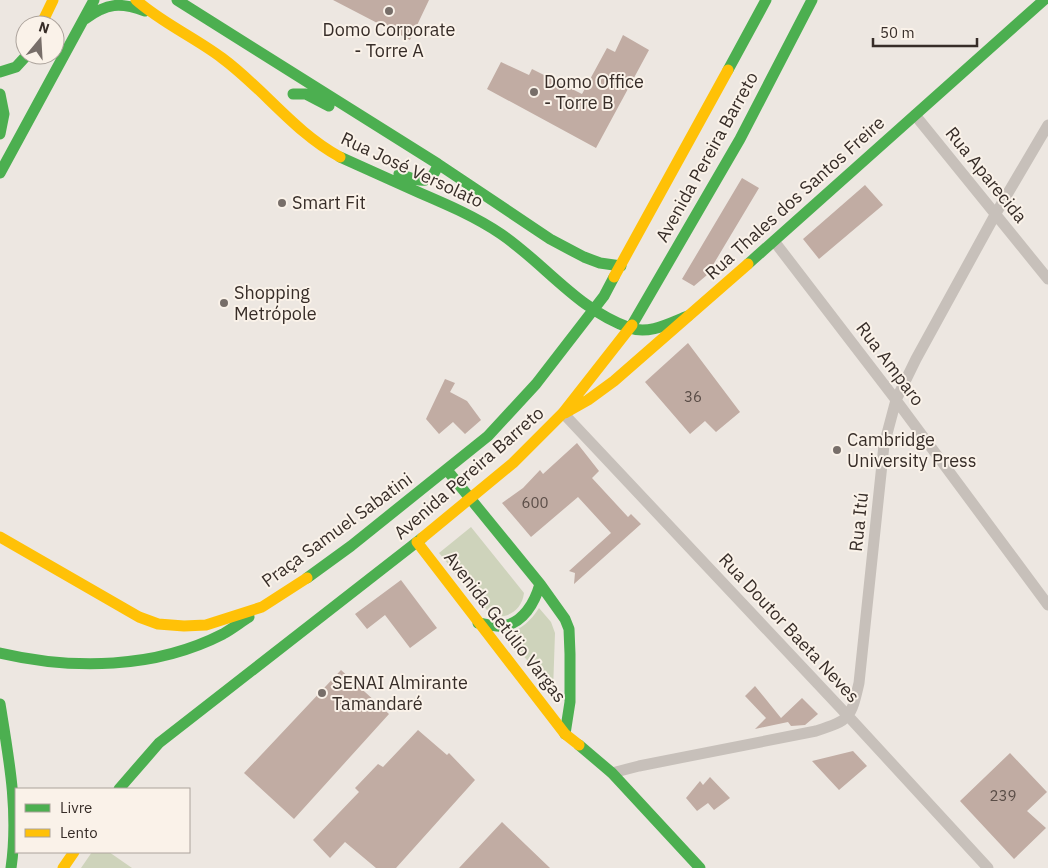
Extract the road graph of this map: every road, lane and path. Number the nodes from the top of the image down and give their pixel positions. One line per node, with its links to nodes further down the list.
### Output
1 (53, 0): 8 (main road)
2 (94, 0): 10 (main road)
3 (136, 0): 9 (main road, Rua José Versolato)
4 (177, 0): 13 (main road, Rua José Versolato)
5 (766, 0): 26 (main road, Avenida Pereira Barreto)
6 (812, 0): 30 (main road, Avenida Pereira Barreto)
7 (1044, 0): 17 (main road, Rua Thales dos Santos Freire)
8 (46, 15)
9 (156, 15): 10 (main road); 16 (main road, Rua José Versolato)
10 (82, 21): 23 (main road)
11 (17, 65): 12 (main road)
12 (0, 72)
13 (302, 78): 15 (main road); 18 (main road, Rua José Versolato)
14 (0, 94): 20 (main road)
15 (294, 94): 16 (main road); 18 (main road)
16 (282, 113): 22 (main road, Rua José Versolato)
17 (915, 115): 24 (street, Rua Aparecida); 25 (main road, Rua Thales dos Santos Freire)
18 (374, 124): 21 (main road, Rua José Versolato)
19 (1048, 125): 24 (street, Rua Itú)
20 (0, 134)
21 (438, 164): 22 (main road); 26 (main road, Rua José Versolato)
22 (359, 165): 28 (main road, Rua José Versolato)
23 (0, 173)
24 (995, 215): 27 (street, Rua Aparecida); 31 (street, Rua Itú)
25 (774, 241): 29 (main road, Rua Thales dos Santos Freire); 31 (street, Rua Amparo)
26 (621, 266): 28 (main road, Avenida Pereira Barreto)
27 (1048, 279)
28 (594, 310): 30 (main road, Rua José Versolato); 33 (main road, Avenida Pereira Barreto)
29 (688, 316): 30 (main road, Rua José Versolato); 32 (main road, Rua Thales dos Santos Freire)
30 (630, 328): 32 (main road, Avenida Pereira Barreto)
31 (896, 400): 38 (street, Rua Amparo); 43 (street, Rua Itú)
32 (563, 413): 34 (main road, Avenida Pereira Barreto); 43 (street, Rua Doutor Baeta Neves)
33 (447, 470): 34 (main road, Avenida Getúlio Vargas); 39 (main road, Praça Samuel Sabatini)
34 (472, 498): 36 (main road, Avenida Pereira Barreto); 37 (main road, Avenida Getúlio Vargas)
35 (0, 536): 39 (main road, Praça Samuel Sabatini)
36 (418, 542): 40 (main road, Avenida Getúlio Vargas); 46 (main road, Avenida Pereira Barreto)
37 (540, 584): 40 (main road); 44 (main road, Avenida Getúlio Vargas)
38 (1048, 605)
39 (262, 607): 41 (main road)
40 (478, 623): 44 (main road, Avenida Getúlio Vargas)
41 (0, 653)
42 (0, 704): 47 (main road)
43 (848, 717): 45 (street); 53 (street, Rua Doutor Baeta Neves)
44 (565, 734): 45 (main road, Avenida Getúlio Vargas)
45 (612, 773): 52 (main road, Avenida Getúlio Vargas)
46 (120, 788)
47 (15, 802)
48 (15, 834): 50 (main road)
49 (73, 853): 51 (main road)
50 (11, 868)
51 (63, 868)
52 (700, 868)
53 (988, 868)

